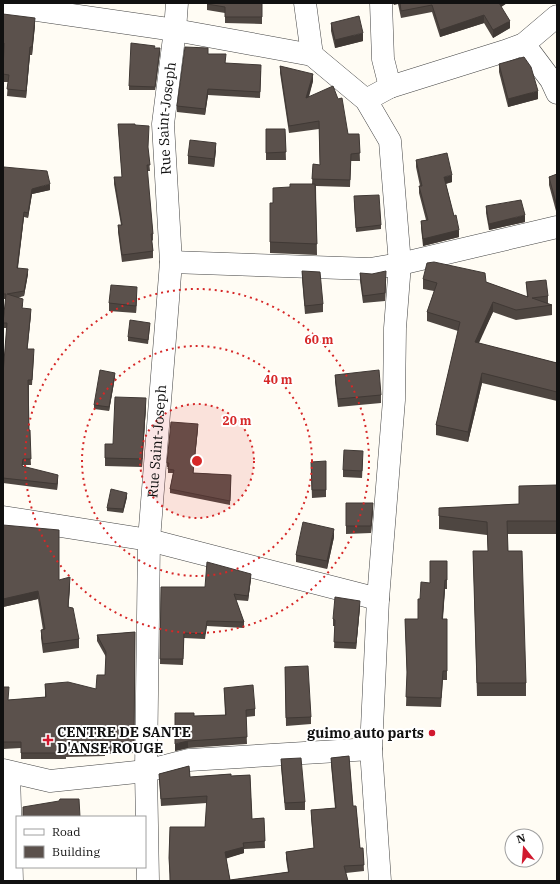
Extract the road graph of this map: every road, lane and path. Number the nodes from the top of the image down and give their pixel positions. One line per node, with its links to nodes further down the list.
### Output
1 (177, 3): 6 (street, Rue Saint-Joseph)
2 (305, 3): 8 (street)
3 (381, 3): 9 (street)
4 (3, 5): 6 (street)
5 (557, 16): 7 (street)
6 (175, 30): 8 (street); 13 (street, Rue Saint-Joseph)
7 (524, 44): 9 (street); 10 (street)
8 (312, 55): 11 (street)
9 (390, 87): 11 (street)
10 (557, 93)
11 (366, 100): 14 (street)
12 (557, 227): 14 (street)
13 (171, 262): 14 (street); 16 (street, Rue Saint-Joseph)
14 (400, 264): 17 (street)
15 (3, 517): 16 (street)
16 (149, 540): 17 (street); 20 (street, Rue Saint-Joseph)
17 (378, 599): 18 (street)
18 (371, 749): 20 (street); 23 (street)
19 (6, 771): 20 (street); 21 (street)
20 (146, 771): 22 (street, Rue Saint-Joseph)
21 (12, 881)
22 (148, 881)
23 (380, 881)

